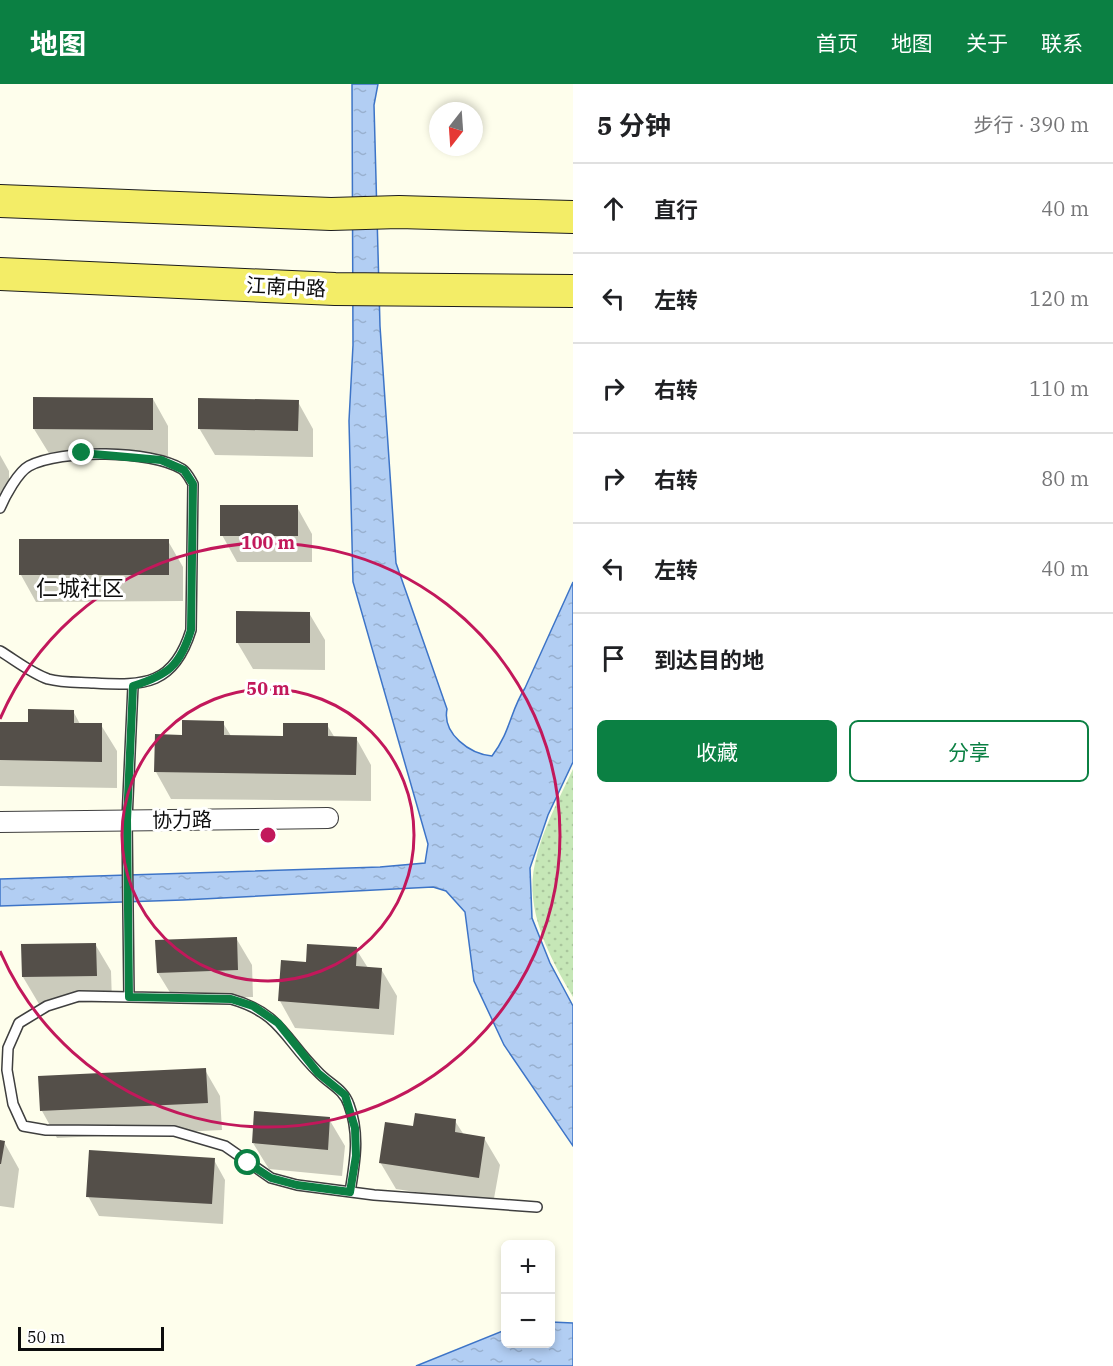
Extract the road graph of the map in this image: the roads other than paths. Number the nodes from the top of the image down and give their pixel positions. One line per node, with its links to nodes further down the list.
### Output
1 (0, 201): 2 (main road)
2 (573, 217)
3 (0, 273): 4 (main road, 江南中路)
4 (573, 291)
5 (0, 508): 7 (lane)
6 (0, 651): 7 (lane)
7 (133, 686): 9 (lane)
8 (328, 818): 9 (street, 协力路)
9 (127, 820): 10 (street, 协力路); 11 (lane)
10 (0, 822)
11 (129, 997): 12 (lane); 13 (lane)
12 (4, 1048): 13 (lane)
13 (350, 1192): 14 (lane)
14 (537, 1207)

